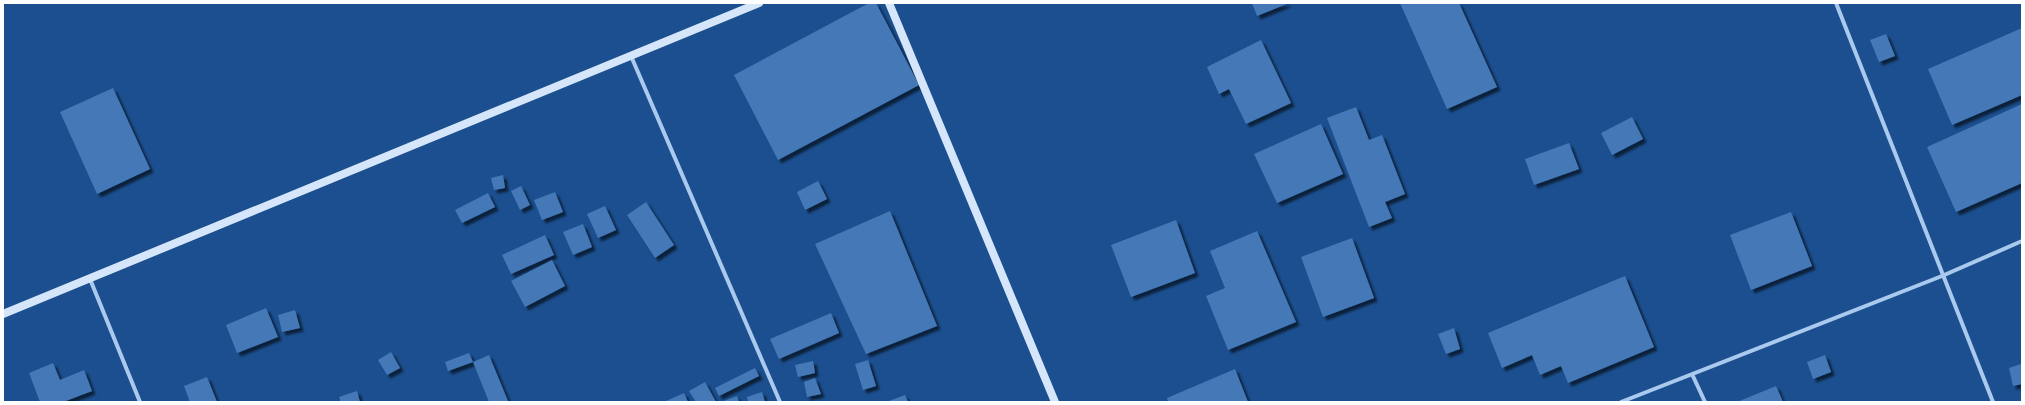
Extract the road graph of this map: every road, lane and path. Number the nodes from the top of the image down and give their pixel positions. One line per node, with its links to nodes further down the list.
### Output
1 (759, 3): 4 (street)
2 (889, 3): 12 (street)
3 (1836, 3): 6 (street)
4 (631, 56): 7 (street); 11 (street)
5 (2022, 241): 6 (street)
6 (1942, 276): 9 (street); 15 (street)
7 (90, 279): 8 (street); 10 (street)
8 (3, 314)
9 (1692, 374): 13 (street); 14 (street)
10 (140, 402)
11 (780, 402)
12 (1055, 402)
13 (1621, 402)
14 (1705, 402)
15 (1993, 402)

